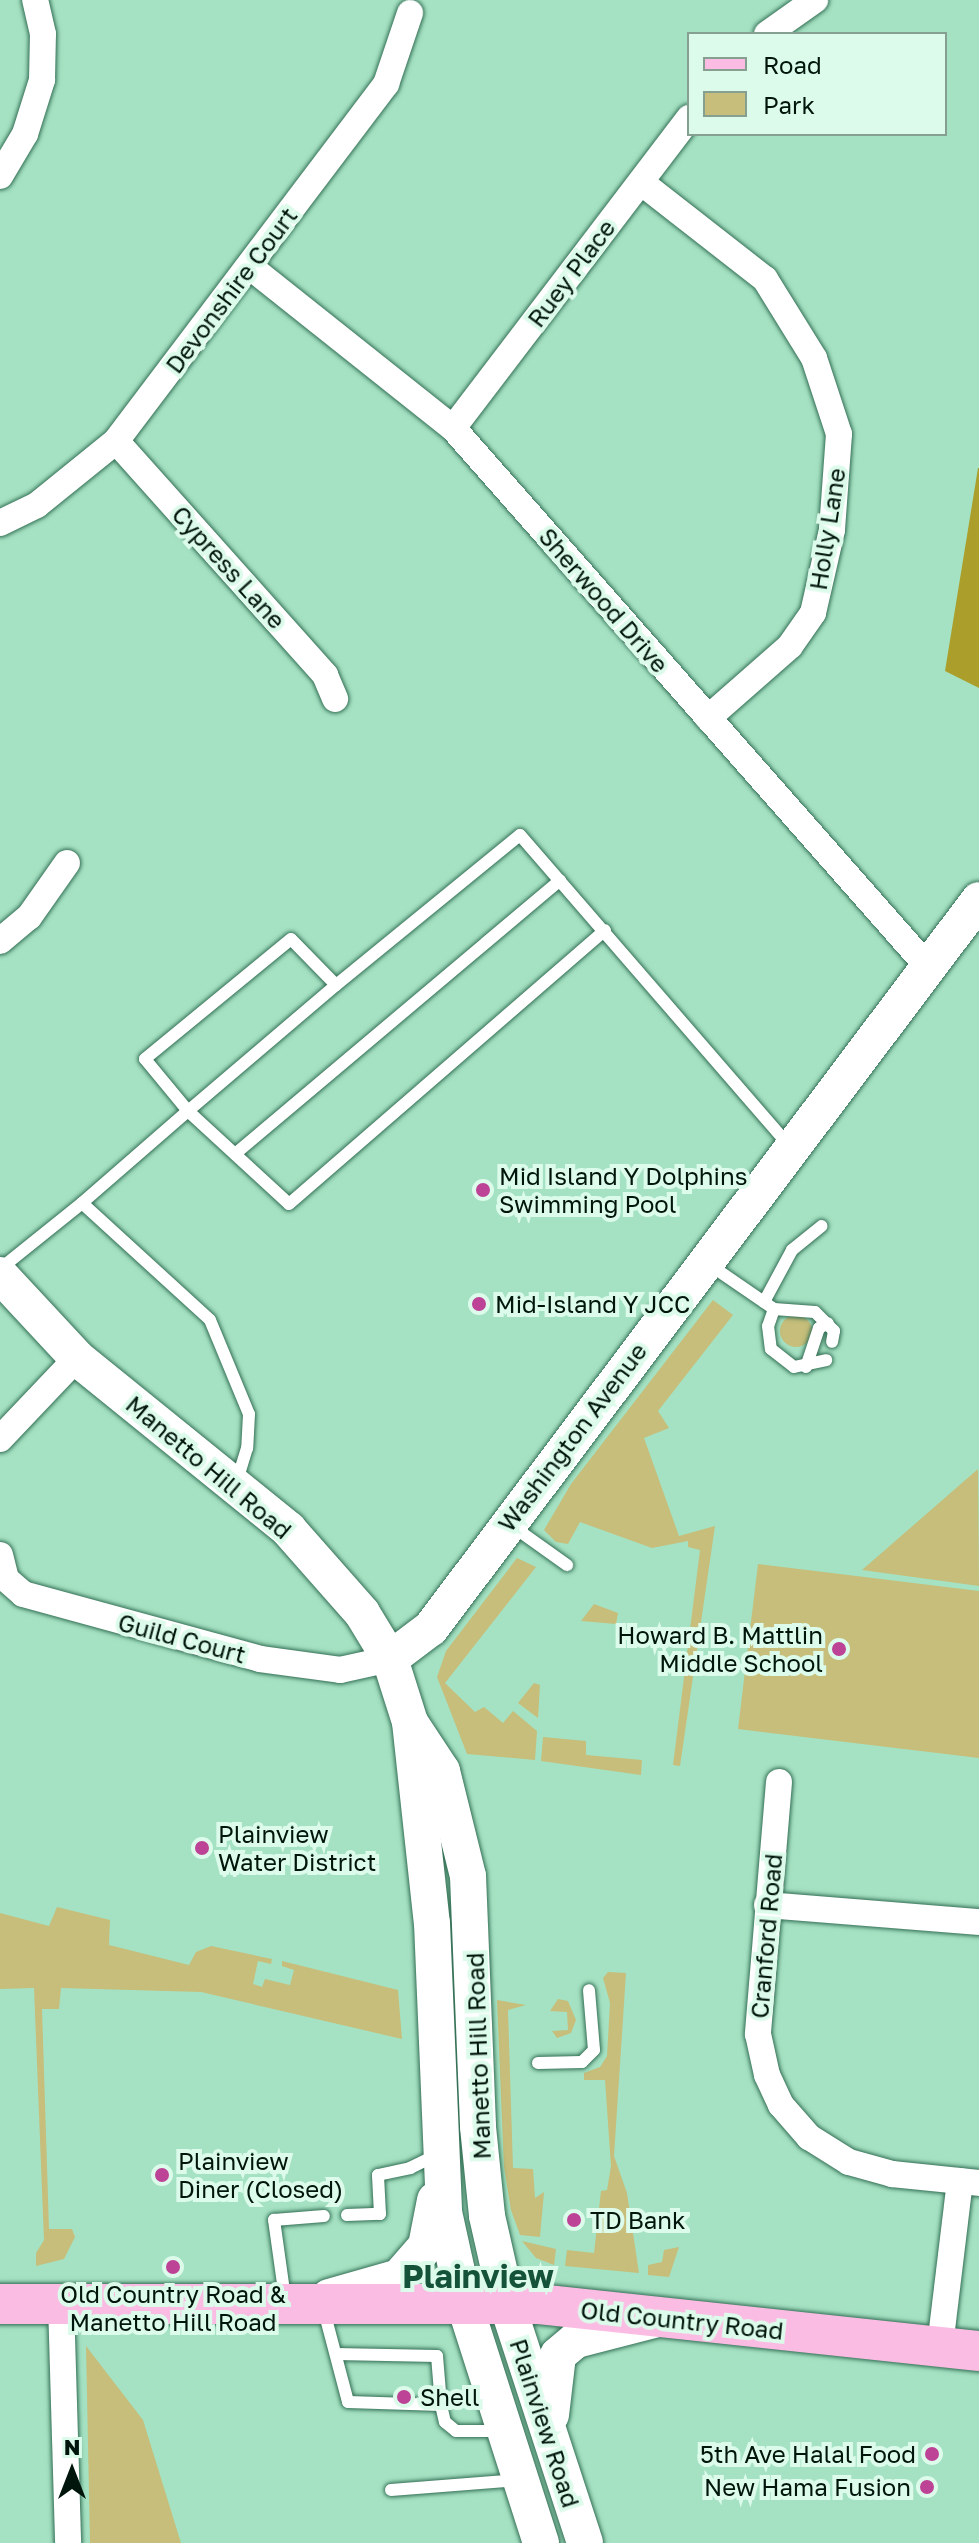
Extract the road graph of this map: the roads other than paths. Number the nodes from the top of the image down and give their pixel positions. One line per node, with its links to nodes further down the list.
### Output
1 (35, 0): 6 (street)
2 (815, 0): 4 (street)
3 (410, 13): 8 (street, Devonshire Court)
4 (770, 32)
5 (687, 121): 7 (street, Ruey Place)
6 (0, 176)
7 (642, 183): 9 (street, Ruey Place); 13 (street, Holly Lane)
8 (249, 266): 9 (street, Sherwood Drive); 10 (street, Devonshire Court)
9 (453, 428): 13 (street, Sherwood Drive)
10 (116, 441): 11 (street, Devonshire Court); 12 (street, Cypress Lane)
11 (0, 523)
12 (335, 699)
13 (708, 718): 19 (street, Sherwood Drive)
14 (67, 863): 18 (street)
15 (560, 880): 17 (lane); 20 (lane); 23 (lane)
16 (979, 900): 19 (main road, Washington Avenue)
17 (605, 930): 22 (lane); 23 (lane)
18 (0, 941)
19 (928, 967): 22 (main road, Washington Avenue)
20 (336, 985): 21 (lane); 21 (lane)
21 (188, 1111): 23 (lane); 24 (lane)
22 (791, 1148): 26 (main road, Washington Avenue)
23 (235, 1154)
24 (82, 1203): 27 (lane); 35 (lane)
25 (822, 1226): 28 (lane)
26 (705, 1261): 28 (lane); 36 (main road, Washington Avenue)
27 (0, 1272): 31 (main road, Manetto Hill Road)
28 (769, 1306): 29 (lane); 33 (lane)
29 (828, 1323): 30 (lane); 33 (lane)
30 (832, 1342)
31 (77, 1358): 34 (street); 35 (main road, Manetto Hill Road)
32 (826, 1360): 33 (lane)
33 (806, 1367)
34 (0, 1439)
35 (235, 1487): 39 (main road, Manetto Hill Road)
36 (508, 1523): 38 (lane); 39 (main road, Washington Avenue)
37 (0, 1555): 39 (street, Guild Court)
38 (567, 1565)
39 (390, 1659): 40 (main road, Manetto Hill Road)
40 (410, 1722): 44 (main road, Manetto Hill Road); 45 (main road, Manetto Hill Road)
41 (779, 1782): 42 (street, Cranford Road)
42 (767, 1905): 43 (street); 49 (street, Cranford Road)
43 (979, 1922)
44 (475, 1980): 45 (main road); 56 (main road, Manetto Hill Road)
45 (433, 1982): 48 (main road, Manetto Hill Road)
46 (589, 1990): 47 (lane)
47 (538, 2063)
48 (440, 2160): 50 (lane); 53 (main road, Manetto Hill Road); 55 (main road)
49 (969, 2182): 58 (street)
50 (347, 2215)
51 (324, 2216): 55 (lane)
52 (61, 2303): 54 (main road, Old Country Road); 55 (main road, Old Country Road); 66 (street)
53 (464, 2303): 55 (main road, Old Country Road); 56 (main road, Old Country Road); 62 (main road, Plainview Road)
54 (0, 2304)
55 (304, 2304): 60 (lane)
56 (507, 2304): 57 (main road, Old Country Road); 63 (main road, Plainview Road)
57 (663, 2318): 58 (main road, Old Country Road); 63 (main road)
58 (940, 2346): 59 (main road, Old Country Road)
59 (979, 2351)
60 (336, 2354): 61 (lane); 61 (lane)
61 (441, 2405): 62 (lane)
62 (503, 2431): 64 (main road, Plainview Road)
63 (551, 2440): 68 (main road, Plainview Road)
64 (520, 2480): 65 (lane); 67 (main road, Plainview Road)
65 (391, 2490)
66 (68, 2543)
67 (541, 2543)
68 (585, 2543)

